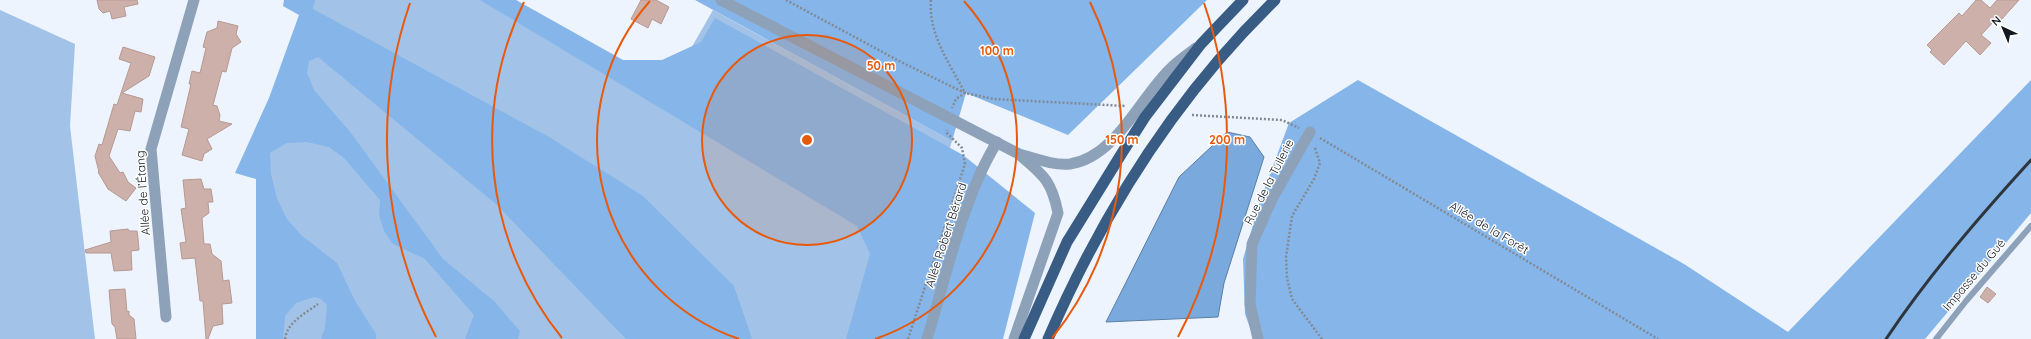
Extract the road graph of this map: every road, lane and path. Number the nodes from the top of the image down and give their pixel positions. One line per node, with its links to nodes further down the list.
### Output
1 (194, 0): 17 (street, Allée de l’Étang)
2 (721, 0): 11 (street)
3 (786, 0): 8 (path)
4 (931, 0): 8 (path)
5 (1243, 0): 7 (main road)
6 (1275, 0): 23 (main road)
7 (1201, 44): 14 (street); 22 (main road)
8 (966, 93): 9 (path); 11 (path)
9 (1132, 107)
10 (1192, 115): 12 (path, Allée de la Forêt)
11 (948, 117): 13 (street); 19 (path)
12 (1310, 132): 24 (street, Rue de la Tuilerie); 25 (path); 26 (path, Allée de la Forêt)
13 (997, 142): 14 (street); 20 (street, Allée Robert Bérard)
14 (1019, 154): 21 (street)
15 (2031, 226): 27 (lane, Impasse du Gué)
16 (318, 304): 18 (path)
17 (166, 317)
18 (285, 339)
19 (908, 339)
20 (927, 339)
21 (1014, 339)
22 (1024, 339)
23 (1048, 339)
24 (1258, 339)
25 (1322, 339)
26 (1658, 339)
27 (1936, 339)

